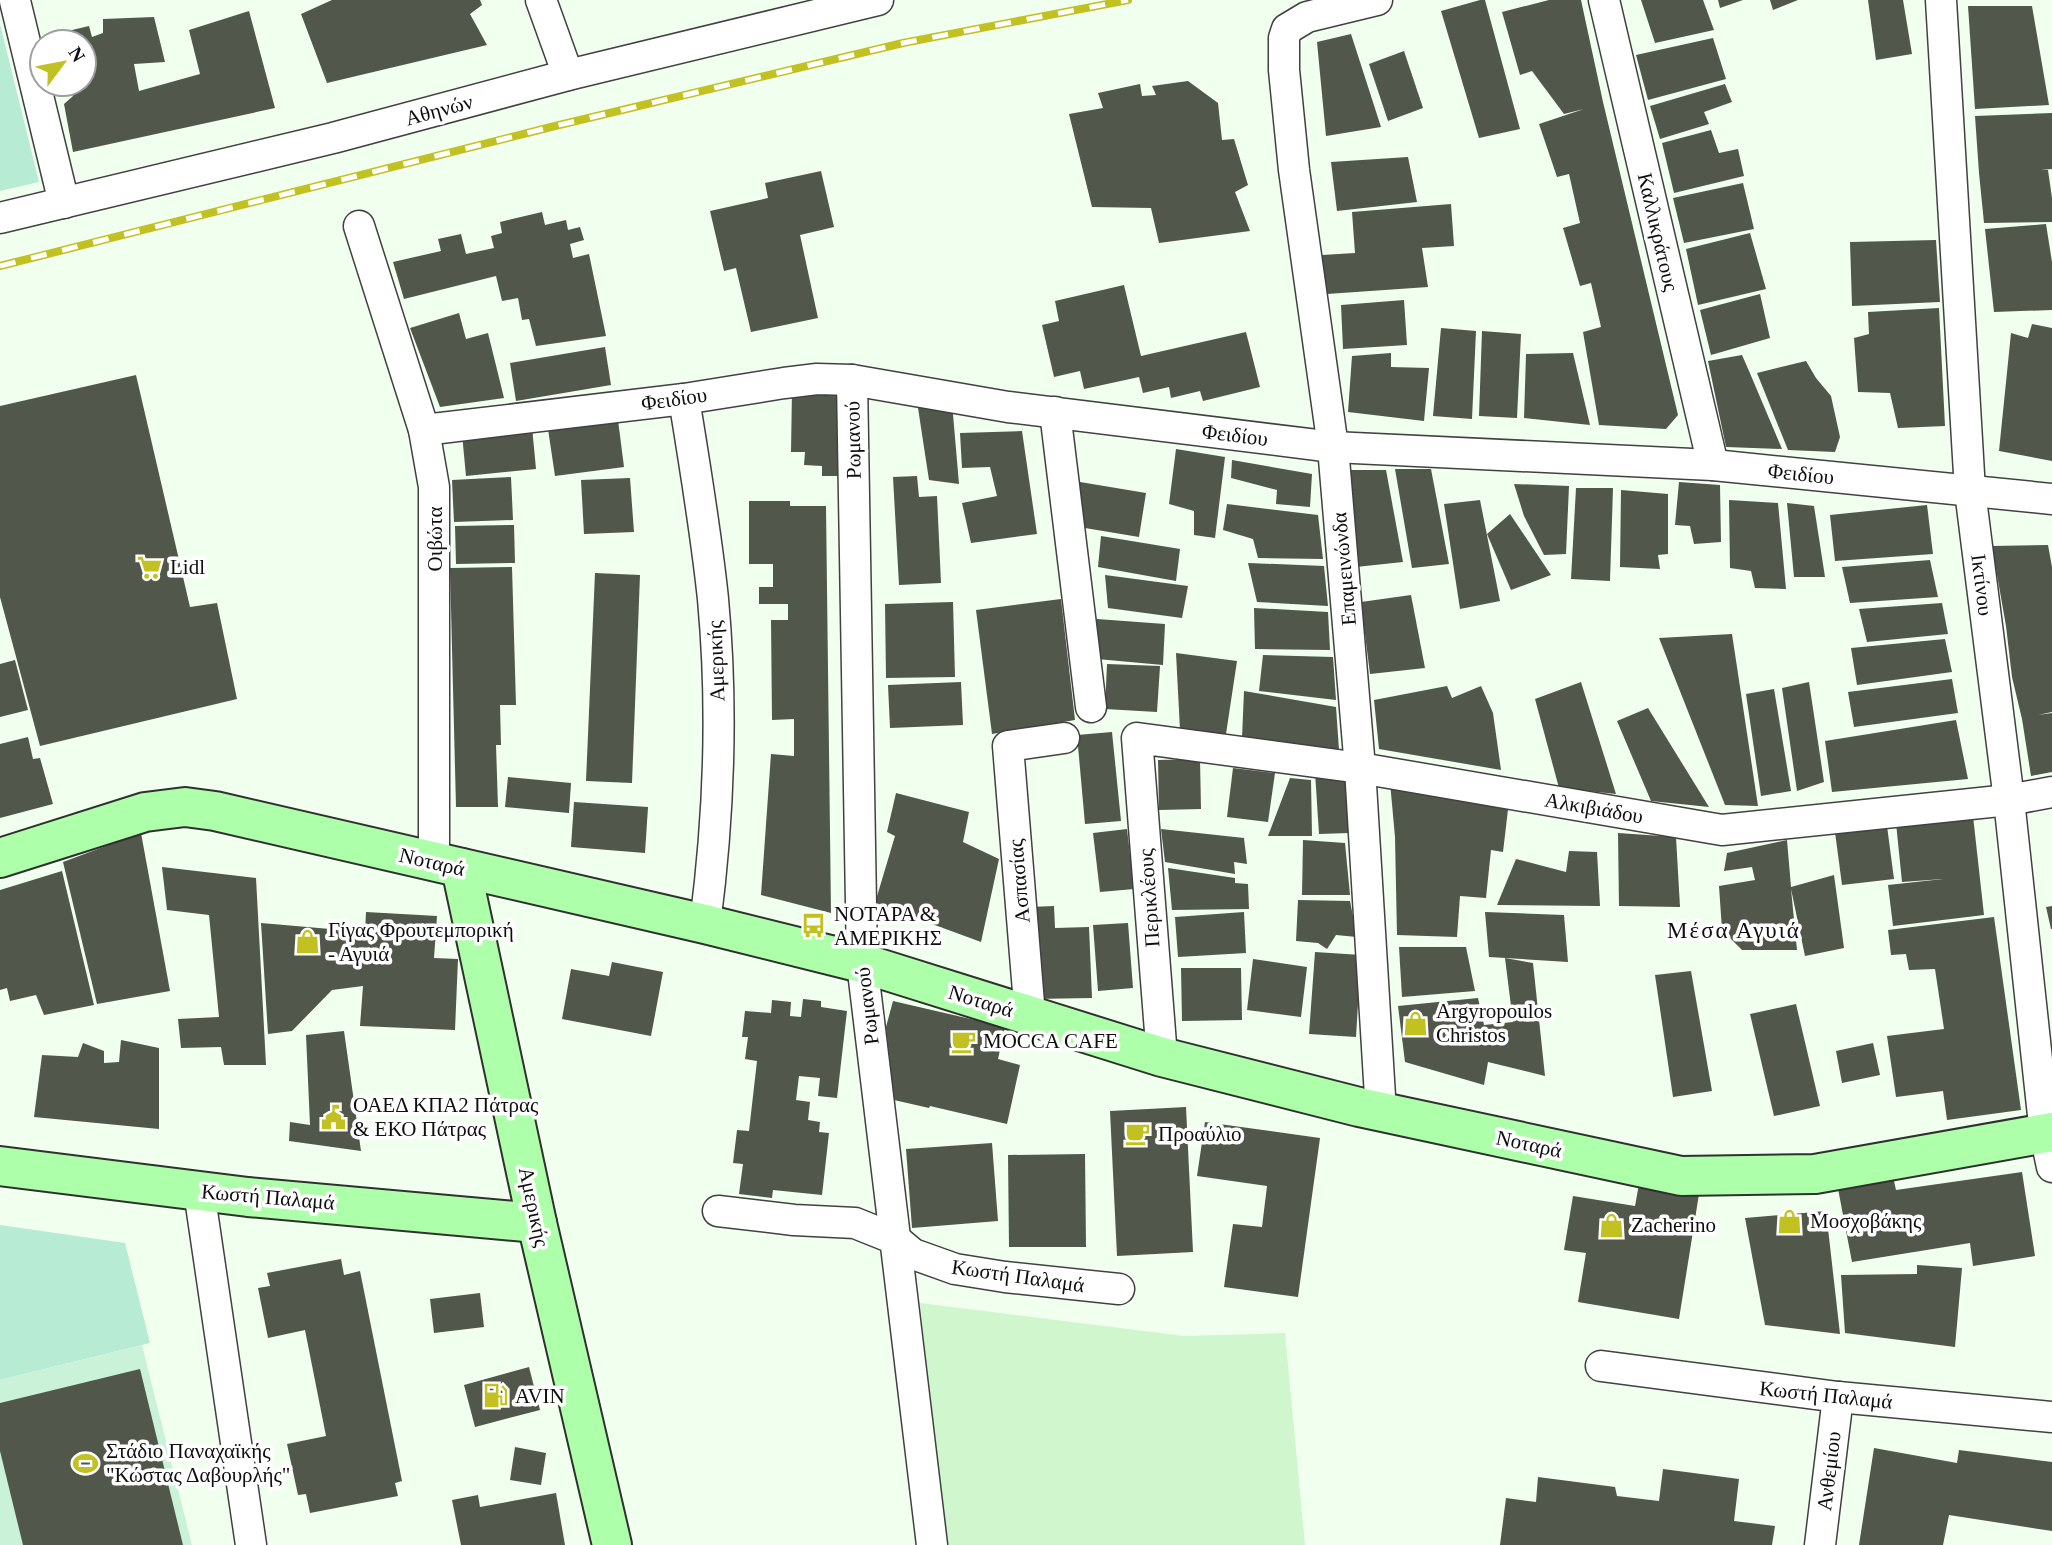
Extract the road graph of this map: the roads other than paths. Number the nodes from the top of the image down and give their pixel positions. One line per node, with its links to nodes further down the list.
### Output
1 (541, 0): 7 (street)
2 (878, 0): 7 (street, Αθηνών)
3 (1377, 0): 15 (street, Επαμεινώνδα)
4 (1604, 0): 16 (street, Καλλικράτους)
5 (1941, 0): 17 (street, Ικτίνου)
6 (15, 1): 8 (street)
7 (568, 75): 8 (street, Αθηνών)
8 (64, 203): 9 (street, Αθηνών)
9 (0, 218)
10 (359, 226): 14 (street, Οιβώτα)
11 (852, 380): 12 (street, Φειδίου); 13 (street, Φειδίου); 28 (street, Ρωμανού)
12 (684, 399): 14 (street, Φειδίου); 27 (street, Αμερικής)
13 (1055, 412): 15 (street, Φειδίου); 19 (street)
14 (424, 430): 26 (street, Οιβώτα)
15 (1333, 447): 16 (street, Φειδίου); 22 (street, Επαμεινώνδα)
16 (1713, 465): 17 (street, Φειδίου)
17 (1970, 491): 18 (street, Φειδίου); 24 (street, Ικτίνου)
18 (2052, 499)
19 (1091, 707)
20 (1064, 738): 29 (street, Ασπασίας)
21 (1137, 738): 22 (street, Αλκιβιάδου); 30 (street, Περικλέους)
22 (1360, 768): 24 (street, Αλκιβιάδου); 31 (street, Επαμεινώνδα)
23 (2052, 792): 24 (street, Αλκιβιάδου)
24 (2009, 800): 32 (street, Ικτίνου)
25 (0, 858): 26 (main road, Νοταρά)
26 (447, 865): 27 (main road, Νοταρά); 36 (main road, Αμερικής)
27 (705, 924): 28 (main road, Νοταρά)
28 (862, 963): 29 (main road, Νοταρά); 37 (street, Ρωμανού)
29 (1030, 1016): 30 (main road, Νοταρά)
30 (1161, 1057): 31 (main road, Νοταρά)
31 (1381, 1113): 32 (main road, Νοταρά)
32 (2050, 1144)
33 (0, 1166): 34 (main road, Κωστή Παλαμά)
34 (199, 1191): 36 (main road, Κωστή Παλαμά); 42 (street)
35 (718, 1211): 37 (street, Κωστή Παλαμά)
36 (537, 1223): 43 (main road, Αμερικής)
37 (895, 1239): 38 (street, Κωστή Παλαμά); 44 (street, Ρωμανού)
38 (1119, 1289)
39 (1601, 1367): 40 (street, Κωστή Παλαμά)
40 (1838, 1397): 41 (street, Κωστή Παλαμά); 45 (street, Ανθεμίου)
41 (2052, 1417)
42 (251, 1545)
43 (612, 1545)
44 (932, 1545)
45 (1820, 1545)

